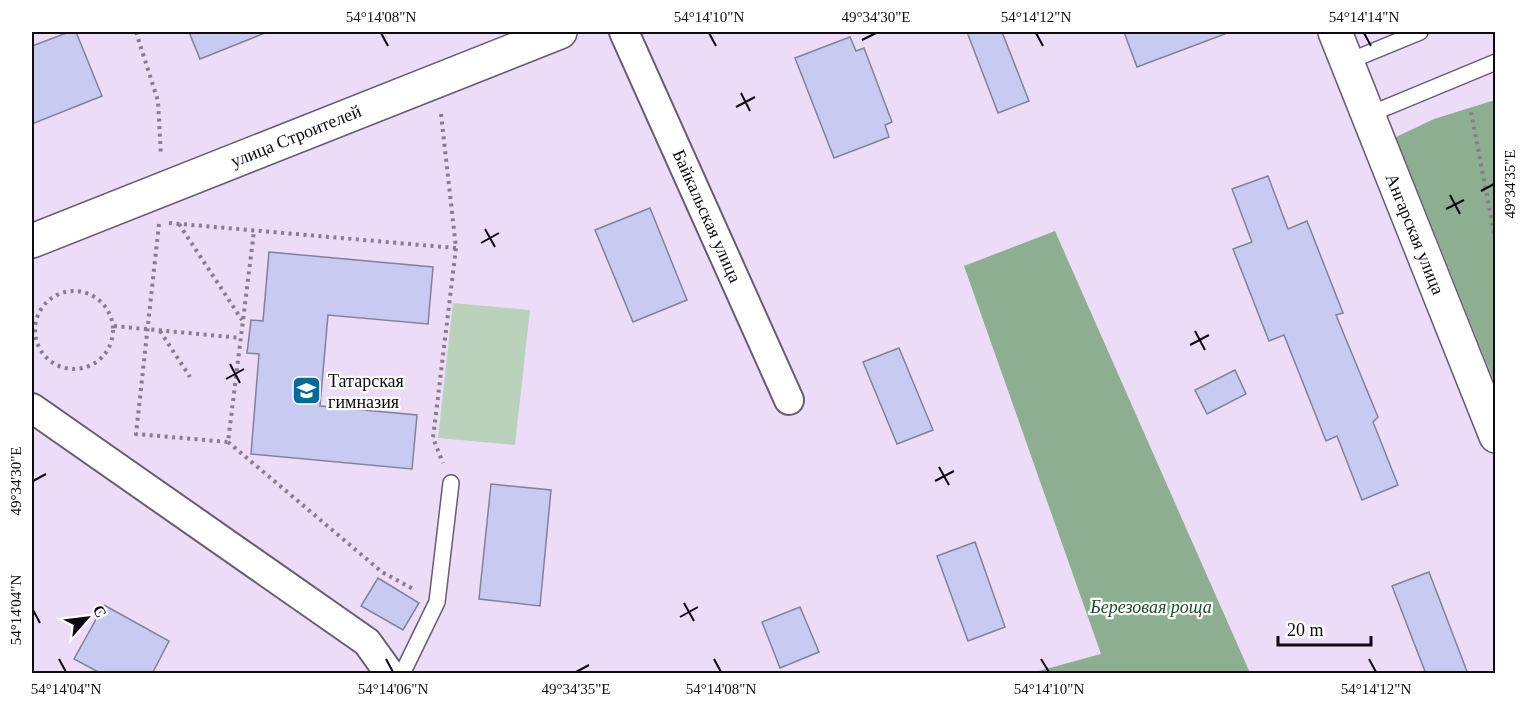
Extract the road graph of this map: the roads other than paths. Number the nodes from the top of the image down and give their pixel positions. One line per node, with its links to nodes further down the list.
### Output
1 (560, 32): 8 (street, улица Строителей)
2 (624, 32): 9 (street, Байкальская улица)
3 (1335, 32): 5 (street, Ангарская улица)
4 (1420, 32): 5 (lane)
5 (1347, 62): 7 (street, Ангарская улица)
6 (1496, 62): 7 (lane)
7 (1368, 115): 11 (street, Ангарская улица)
8 (36, 235)
9 (789, 400)
10 (32, 408): 13 (street)
11 (1496, 436)
12 (451, 483): 14 (lane)
13 (390, 674)
14 (402, 674)

